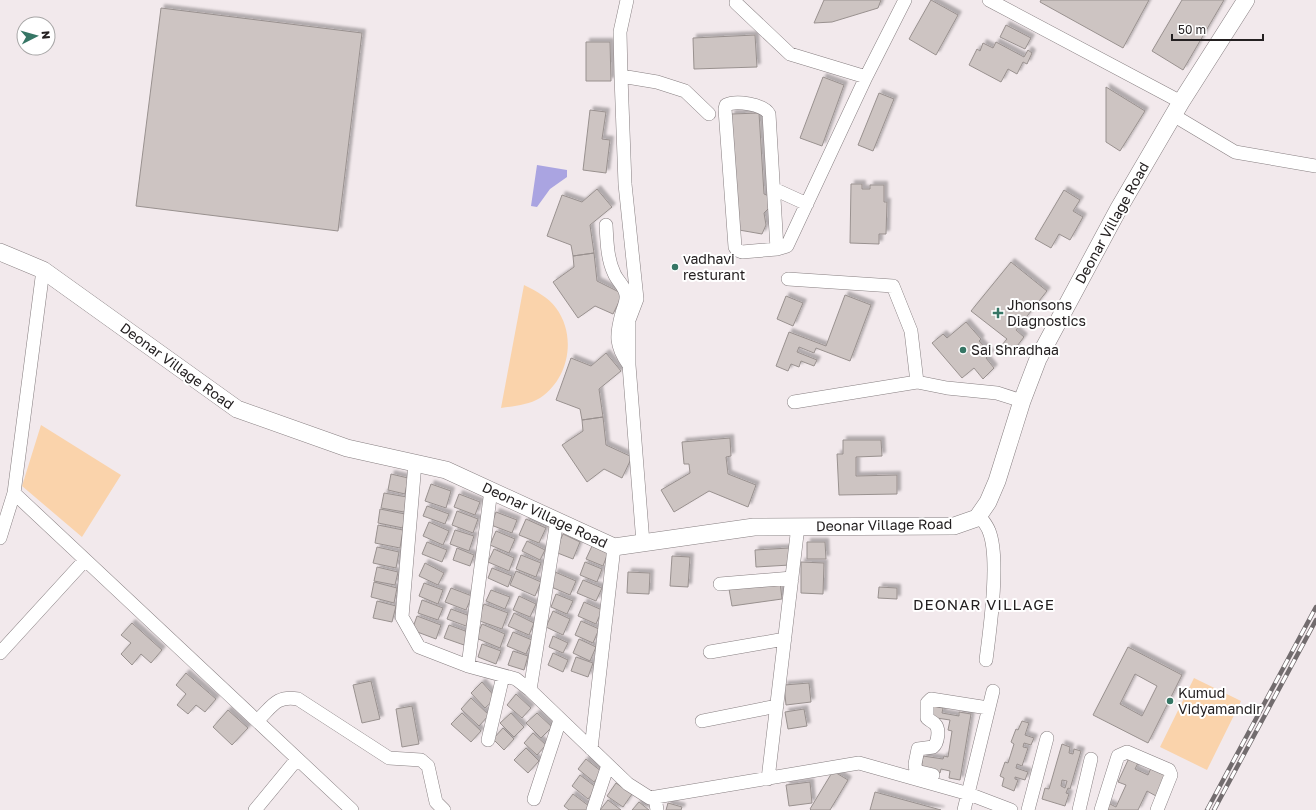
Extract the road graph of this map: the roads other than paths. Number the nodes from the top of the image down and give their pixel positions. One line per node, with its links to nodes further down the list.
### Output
1 (627, 0): 6 (street)
2 (905, 0): 7 (street)
3 (989, 0): 8 (street)
4 (1246, 0): 8 (main road, Deonar Village Road)
5 (736, 3): 7 (street)
6 (621, 76): 9 (street); 18 (street)
7 (866, 77): 12 (street)
8 (1177, 109): 10 (street); 20 (main road, Deonar Village Road)
9 (709, 114)
10 (1316, 166)
11 (774, 189): 12 (street); 14 (street); 14 (street)
12 (807, 204): 14 (street)
13 (606, 225): 18 (street)
14 (777, 249)
15 (0, 252): 16 (main road, Deonar Village Road)
16 (43, 270): 22 (main road, Deonar Village Road); 24 (street)
17 (788, 279): 19 (street)
18 (628, 365): 29 (street)
19 (917, 382): 20 (street); 21 (street)
20 (1022, 401): 25 (main road, Deonar Village Road)
21 (794, 402)
22 (415, 463): 23 (main road, Deonar Village Road); 38 (street)
23 (490, 490): 26 (main road, Deonar Village Road); 38 (street)
24 (14, 493): 28 (street); 31 (street)
25 (979, 515): 27 (main road, Deonar Village Road); 37 (street)
26 (557, 520): 30 (main road, Deonar Village Road); 40 (street)
27 (798, 526): 29 (main road, Deonar Village Road); 32 (street)
28 (0, 538)
29 (643, 542): 30 (main road, Deonar Village Road)
30 (614, 547): 49 (street)
31 (85, 560): 36 (street); 46 (street)
32 (792, 578): 33 (street); 34 (street)
33 (720, 584)
34 (785, 639): 35 (street); 42 (street)
35 (710, 652)
36 (0, 654)
37 (986, 660)
38 (468, 666): 39 (street)
39 (502, 676): 40 (street); 48 (street)
40 (530, 690): 44 (street)
41 (993, 691): 43 (street)
42 (777, 706): 45 (street); 53 (street)
43 (988, 708): 54 (street); 55 (street)
44 (560, 720): 49 (street); 56 (street)
45 (702, 721)
46 (257, 722): 51 (street); 60 (street)
47 (1047, 738): 64 (street)
48 (488, 740)
49 (591, 749): 52 (street)
50 (1092, 758): 65 (street)
51 (297, 759): 58 (street); 59 (street)
52 (608, 765): 57 (street); 61 (street)
53 (768, 779): 55 (street); 57 (street)
54 (951, 781)
55 (969, 794): 62 (street); 63 (street)
56 (534, 799)
57 (656, 804)
58 (255, 810)
59 (352, 810)
60 (444, 810)
61 (593, 810)
62 (964, 810)
63 (1011, 810)
64 (1028, 810)
65 (1079, 810)
66 (1101, 810): 67 (street)
67 (1156, 810)

